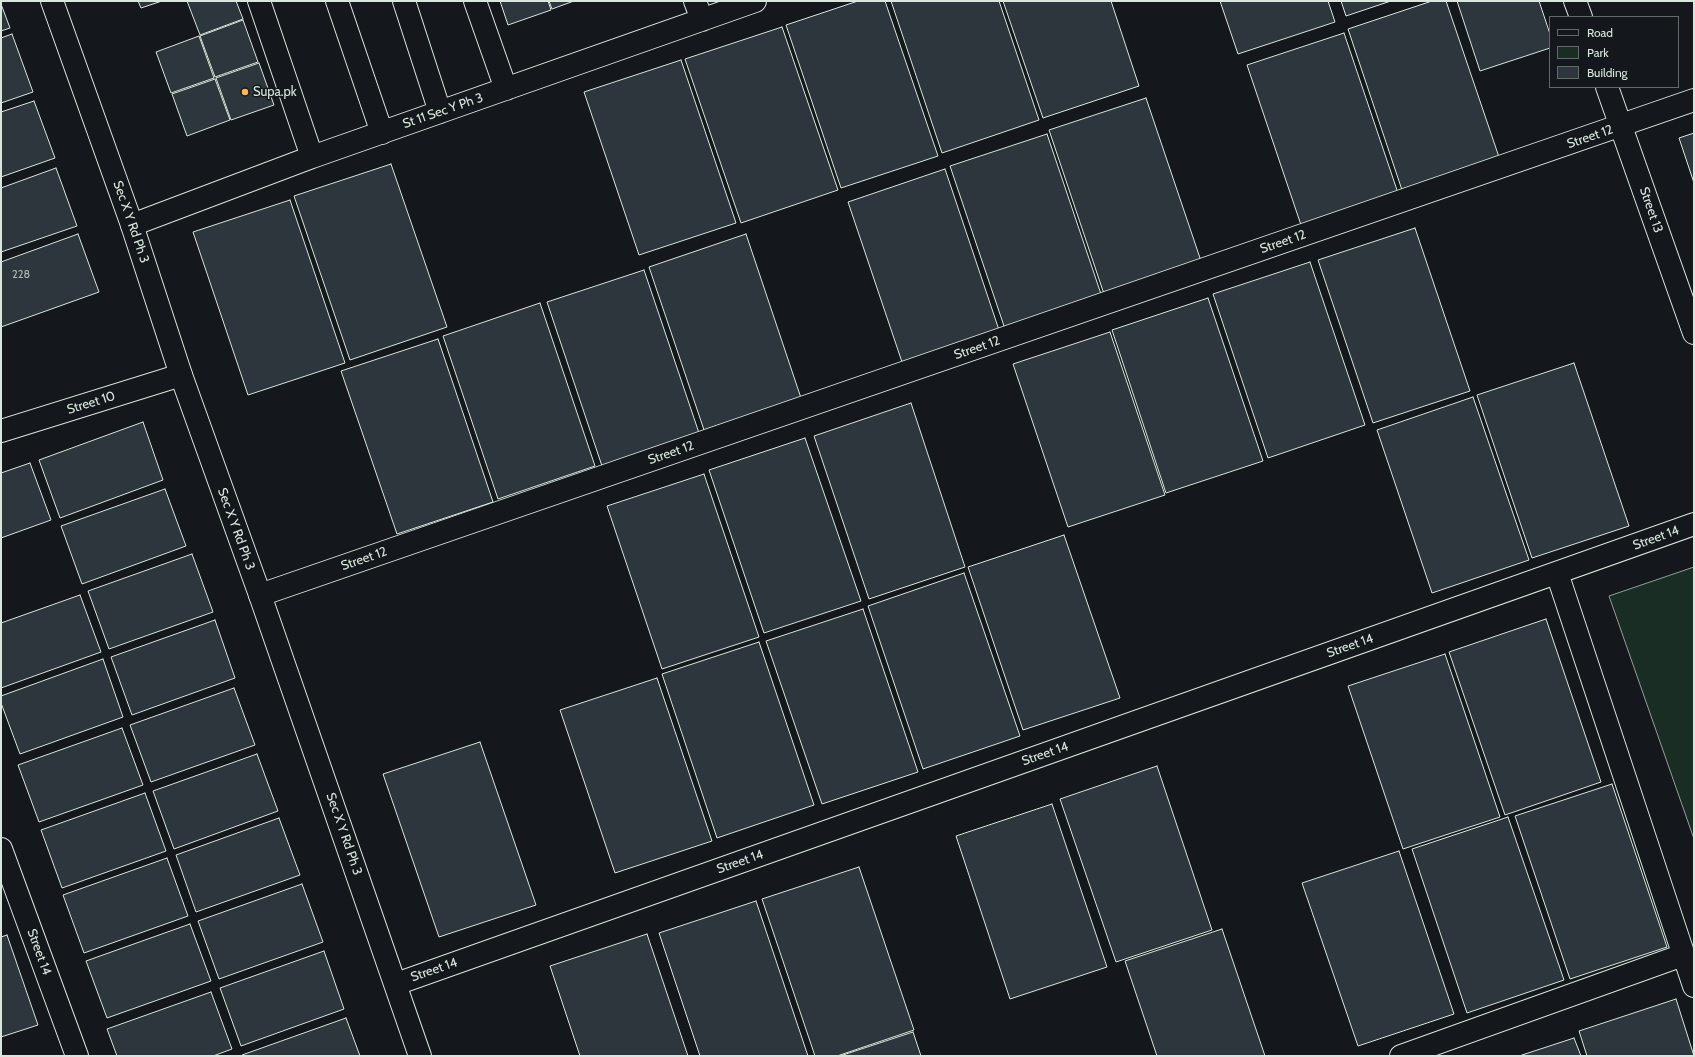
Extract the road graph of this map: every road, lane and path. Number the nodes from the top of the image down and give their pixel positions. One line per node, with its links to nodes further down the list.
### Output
1 (52, 1): 17 (street, Sec X Y Rd Ph 3)
2 (258, 1): 16 (street)
3 (337, 1): 15 (street)
4 (404, 1): 13 (street)
5 (475, 1): 11 (street)
6 (755, 1): 8 (street, St 11 Sec Y Ph 3)
7 (1575, 1): 9 (street)
8 (698, 10): 11 (street, St 11 Sec Y Ph 3)
9 (1581, 16)
10 (1607, 88): 14 (street, Street 13)
11 (506, 90): 13 (street, St 11 Sec Y Ph 3)
12 (1694, 100): 14 (street, Street 12)
13 (440, 112): 15 (street, St 11 Sec Y Ph 3)
14 (1622, 126): 18 (street, Street 13); 23 (street, Street 12)
15 (382, 133): 16 (street, St 11 Sec Y Ph 3)
16 (312, 157): 17 (street, St 11 Sec Y Ph 3)
17 (132, 225): 19 (street, Sec X Y Rd Ph 3)
18 (1694, 333)
19 (181, 375): 20 (street, Street 10); 23 (street, Sec X Y Rd Ph 3)
20 (1, 431)
21 (1694, 524): 22 (street, Street 14)
22 (1557, 573): 25 (street); 26 (street, Street 14)
23 (260, 595): 26 (street, Sec X Y Rd Ph 3)
24 (1, 849): 28 (street, Street 14)
25 (1683, 955): 27 (street); 30 (street)
26 (396, 984): 29 (street, Sec X Y Rd Ph 3)
27 (1694, 986)
28 (73, 1055)
29 (420, 1056)
30 (1401, 1056)

